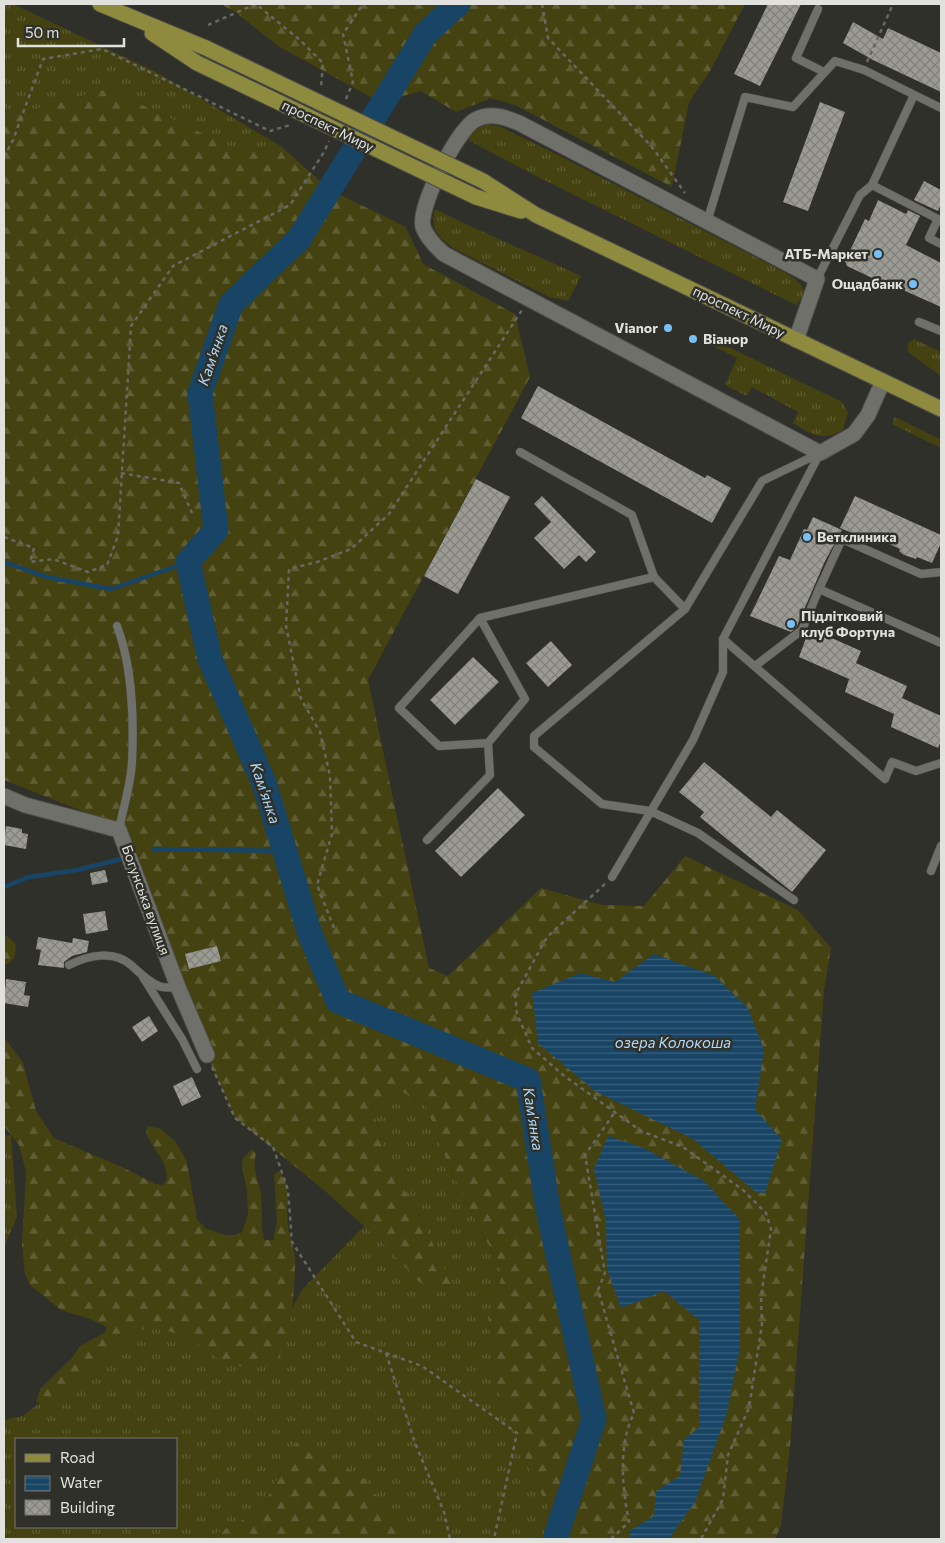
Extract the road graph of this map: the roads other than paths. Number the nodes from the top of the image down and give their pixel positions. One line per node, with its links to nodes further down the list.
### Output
1 (100, 4): 3 (main road, проспект Миру)
2 (818, 9): 4 (lane)
3 (128, 17): 8 (main road, проспект Миру, bridge); 8 (main road, проспект Миру, bridge)
4 (824, 72): 5 (lane); 9 (lane)
5 (914, 95): 6 (lane); 7 (lane)
6 (941, 108)
7 (872, 185): 10 (lane); 11 (lane)
8 (536, 215): 14 (main road, проспект Миру)
9 (707, 222): 11 (street); 18 (street)
10 (941, 244)
11 (816, 286): 14 (street)
12 (919, 322): 13 (lane)
13 (941, 331)
14 (796, 340): 15 (main road, проспект Миру)
15 (883, 381): 16 (main road, проспект Миру); 18 (street)
16 (941, 409)
17 (520, 452): 20 (lane)
18 (820, 453): 22 (lane); 25 (lane)
19 (941, 572): 21 (lane)
20 (654, 578): 22 (lane); 23 (lane)
21 (819, 589): 26 (lane); 27 (lane)
22 (685, 609): 31 (lane)
23 (480, 618): 28 (lane); 28 (lane)
24 (117, 626): 32 (lane)
25 (724, 639): 27 (lane); 31 (lane)
26 (941, 644)
27 (755, 666): 29 (lane)
28 (488, 743): 33 (lane)
29 (941, 763)
30 (4, 796): 32 (street, Богунська вулиця)
31 (650, 810): 36 (lane); 37 (lane)
32 (119, 830): 40 (street, Богунська вулиця)
33 (427, 840)
34 (941, 846): 35 (lane)
35 (931, 871)
36 (612, 877)
37 (794, 900)
38 (69, 965): 39 (lane)
39 (142, 975): 40 (lane); 42 (lane)
40 (178, 987): 41 (street, Богунська вулиця)
41 (207, 1054)
42 (198, 1069)

